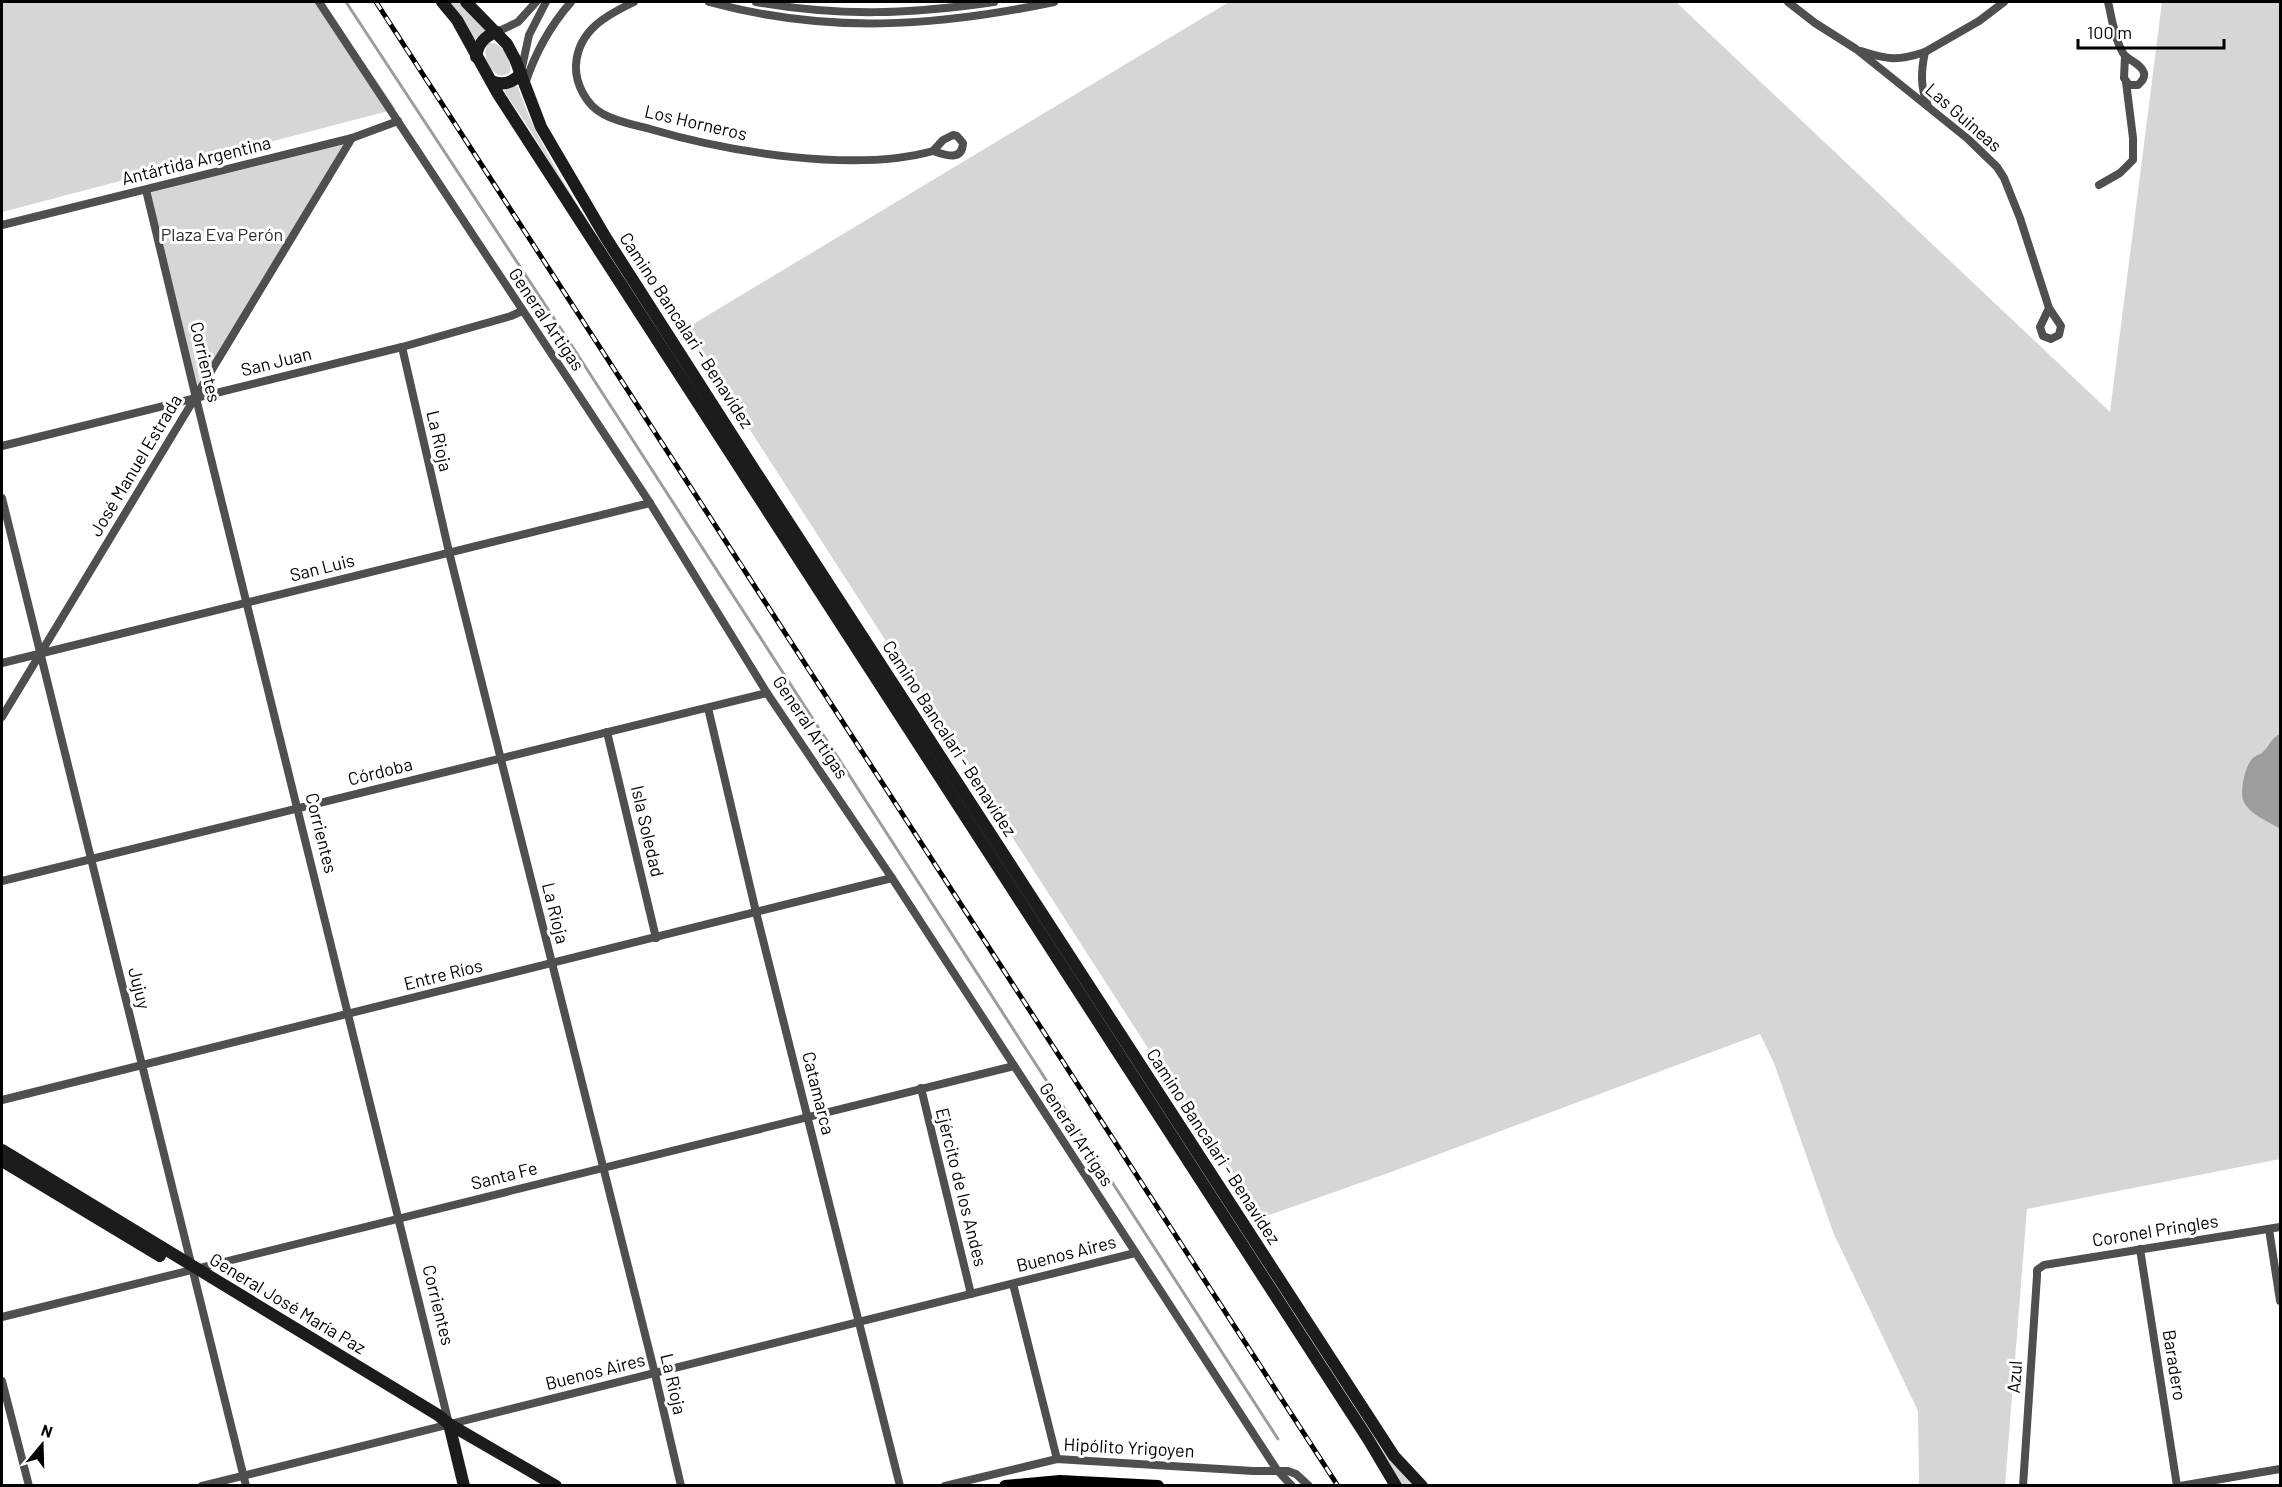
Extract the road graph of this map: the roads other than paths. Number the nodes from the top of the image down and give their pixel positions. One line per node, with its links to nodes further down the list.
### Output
1 (319, 2): 28 (street, General Artigas)
2 (442, 2): 23 (main road, Camino Bancalari - Benavídez)
3 (466, 2): 19 (main road, Camino Bancalari - Benavídez)
4 (536, 2): 19 (street)
5 (546, 2): 24 (street)
6 (572, 2): 24 (street)
7 (634, 2): 30 (street, Los Horneros)
8 (708, 2): 18 (street)
9 (756, 2): 16 (street)
10 (994, 2): 15 (street)
11 (1054, 2): 17 (street)
12 (1788, 2): 20 (street, Las Guineas)
13 (2004, 2): 21 (street)
14 (2108, 2): 22 (street)
15 (967, 6): 16 (street); 17 (street)
16 (813, 10): 18 (street)
17 (969, 17): 18 (street)
18 (812, 21)
19 (497, 32): 23 (main road); 24 (main road, Camino Bancalari - Benavídez)
20 (1856, 50): 21 (street); 27 (street, Las Guineas)
21 (1925, 52): 27 (street)
22 (2125, 56): 26 (street); 26 (street)
23 (476, 57): 25 (main road, Camino Bancalari - Benavídez)
24 (523, 78): 25 (main road); 98 (main road, Camino Bancalari - Benavídez)
25 (491, 81): 97 (main road, Camino Bancalari - Benavídez)
26 (2126, 82): 31 (street)
27 (1928, 106): 34 (street, Las Guineas)
28 (398, 121): 29 (street, Antártida Argentina); 35 (street, General Artigas)
29 (352, 138): 32 (street, Antártida Argentina); 37 (street, José Manuel Estrada)
30 (933, 151)
31 (2099, 185)
32 (146, 190): 33 (street, Antártida Argentina); 37 (street, Corrientes)
33 (2, 225)
34 (2049, 308)
35 (522, 311): 36 (street, San Juan); 40 (street, General Artigas)
36 (402, 347): 37 (street, San Juan); 41 (street, La Rioja)
37 (195, 398): 38 (street, San Juan); 42 (street, Corrientes); 43 (street, José Manuel Estrada)
38 (2, 446)
39 (2, 498): 43 (street, Jujuy)
40 (650, 503): 41 (street, San Luis); 45 (street, General Artigas)
41 (449, 552): 42 (street, San Luis); 49 (street, La Rioja)
42 (247, 603): 43 (street, San Luis); 50 (street, Corrientes)
43 (40, 653): 44 (street, San Luis); 47 (street, José Manuel Estrada); 51 (street, Jujuy)
44 (2, 663)
45 (767, 693): 46 (street, Córdoba); 52 (street, General Artigas)
46 (708, 708): 48 (street, Córdoba); 54 (street, Catamarca)
47 (2, 717)
48 (607, 732): 49 (street, Córdoba); 55 (street, Isla Soledad)
49 (501, 759): 50 (street, Córdoba); 56 (street, La Rioja)
50 (297, 809): 51 (street, Córdoba); 57 (street, Corrientes)
51 (91, 859): 53 (street, Córdoba); 58 (street, Jujuy)
52 (892, 878): 54 (street, Entre Ríos); 59 (street, General Artigas)
53 (2, 881)
54 (756, 912): 55 (street, Entre Ríos); 62 (street, Catamarca)
55 (656, 938): 56 (street, Entre Ríos)
56 (552, 964): 57 (street, Entre Ríos); 65 (street, La Rioja)
57 (348, 1014): 58 (street, Entre Ríos); 66 (street, Corrientes)
58 (141, 1064): 61 (street, Entre Ríos); 71 (street, Jujuy)
59 (1014, 1066): 60 (street, Santa Fe); 70 (street, General Artigas)
60 (921, 1088): 62 (street, Santa Fe); 74 (street, Ejército de los Andes)
61 (2, 1100)
62 (807, 1116): 65 (street, Santa Fe); 77 (street, Catamarca)
63 (2, 1150): 71 (main road, General José María Paz)
64 (2, 1161): 71 (main road, General José María Paz)
65 (603, 1169): 66 (street, Santa Fe); 78 (street, La Rioja)
66 (399, 1218): 71 (street, Santa Fe); 80 (street, Corrientes)
67 (2280, 1227): 68 (street, Coronel Pringles)
68 (2269, 1229): 69 (street, Coronel Pringles); 75 (street)
69 (2140, 1249): 72 (street, Coronel Pringles); 100 (street, Baradero)
70 (1135, 1253): 73 (street, Buenos Aires); 83 (street, General Artigas)
71 (192, 1270): 76 (street, Santa Fe); 80 (main road, General José María Paz); 84 (street, Jujuy)
72 (2037, 1270): 99 (street, Azul)
73 (1012, 1284): 74 (street, Buenos Aires); 81 (street)
74 (971, 1294): 77 (street, Buenos Aires)
75 (2280, 1301)
76 (2, 1317)
77 (859, 1322): 78 (street, Buenos Aires); 91 (street, Catamarca)
78 (655, 1374): 80 (street, Buenos Aires); 90 (street, La Rioja)
79 (2, 1381): 85 (street)
80 (447, 1427): 84 (street, Buenos Aires); 88 (main road, Corrientes); 89 (main road, General José María Paz)
81 (1057, 1459): 83 (street, Hipólito Yrigoyen); 92 (street, Hipólito Yrigoyen)
82 (2280, 1469): 100 (street)
83 (1277, 1470): 95 (street, General Artigas); 96 (street, Hipólito Yrigoyen)
84 (243, 1475): 86 (street, Buenos Aires); 87 (street, Jujuy)
85 (29, 1485)
86 (202, 1485)
87 (246, 1485)
88 (464, 1485)
89 (556, 1485)
90 (681, 1485)
91 (900, 1485)
92 (945, 1485)
93 (1005, 1485): 94 (main road)
94 (1158, 1485)
95 (1292, 1485)
96 (1309, 1485)
97 (1396, 1485)
98 (1422, 1485)
99 (2023, 1485)
100 (2178, 1485)

